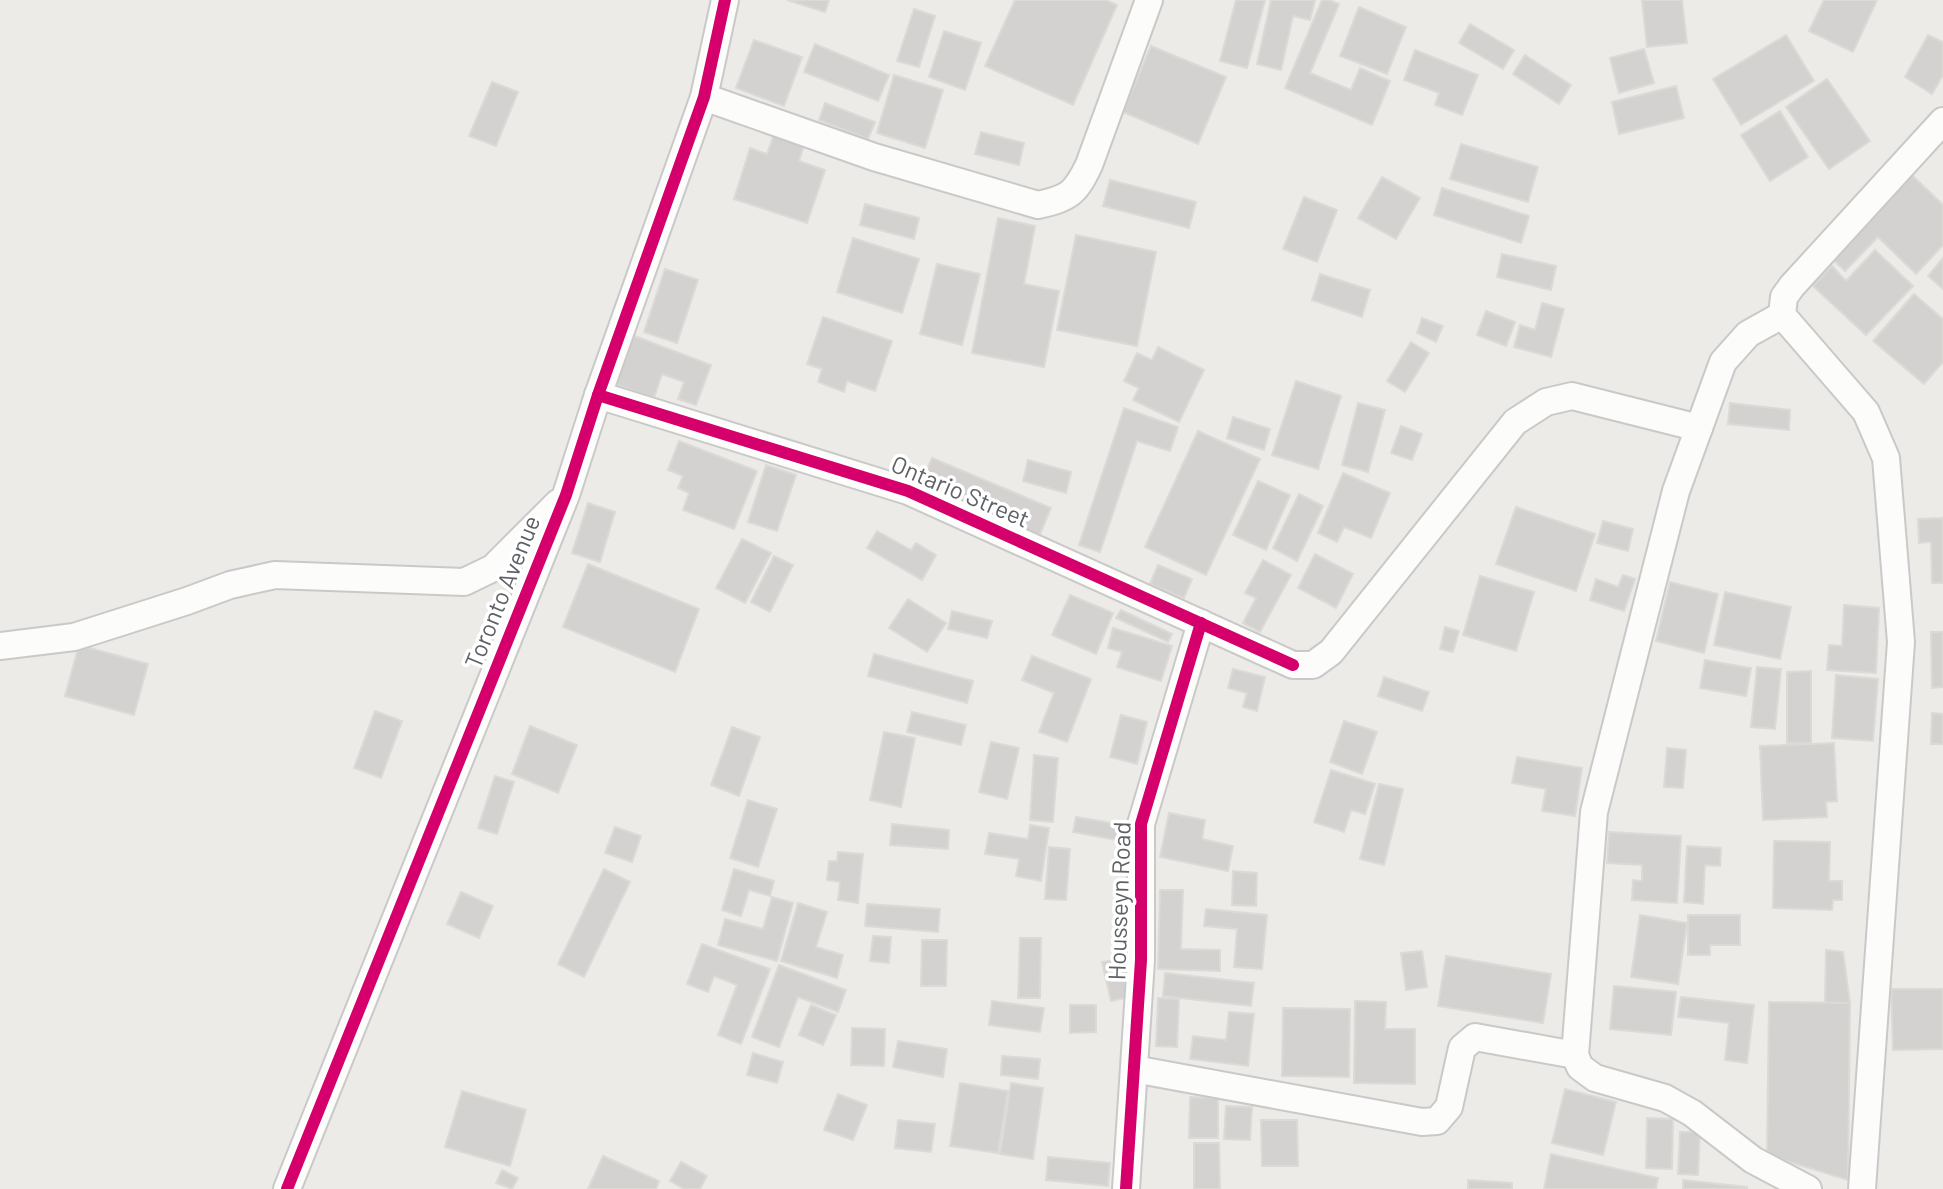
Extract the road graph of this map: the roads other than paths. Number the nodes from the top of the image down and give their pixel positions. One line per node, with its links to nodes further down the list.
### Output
1 (725, 0): 3 (street, Toronto Avenue)
2 (1149, 0): 3 (street)
3 (704, 97): 6 (street, Toronto Avenue)
4 (1943, 121): 5 (street)
5 (1782, 315): 7 (street); 16 (street)
6 (598, 395): 8 (street, Toronto Avenue); 9 (street, Ontario Street)
7 (1699, 428): 9 (street, Ontario Street); 11 (street)
8 (566, 495): 10 (street); 13 (street, Toronto Avenue)
9 (1201, 623): 12 (street, Housseyn Road)
10 (0, 646)
11 (1575, 1055): 12 (street); 15 (street)
12 (1134, 1069): 14 (street, Housseyn Road)
13 (287, 1189)
14 (1126, 1189)
15 (1808, 1189)
16 (1862, 1189)

